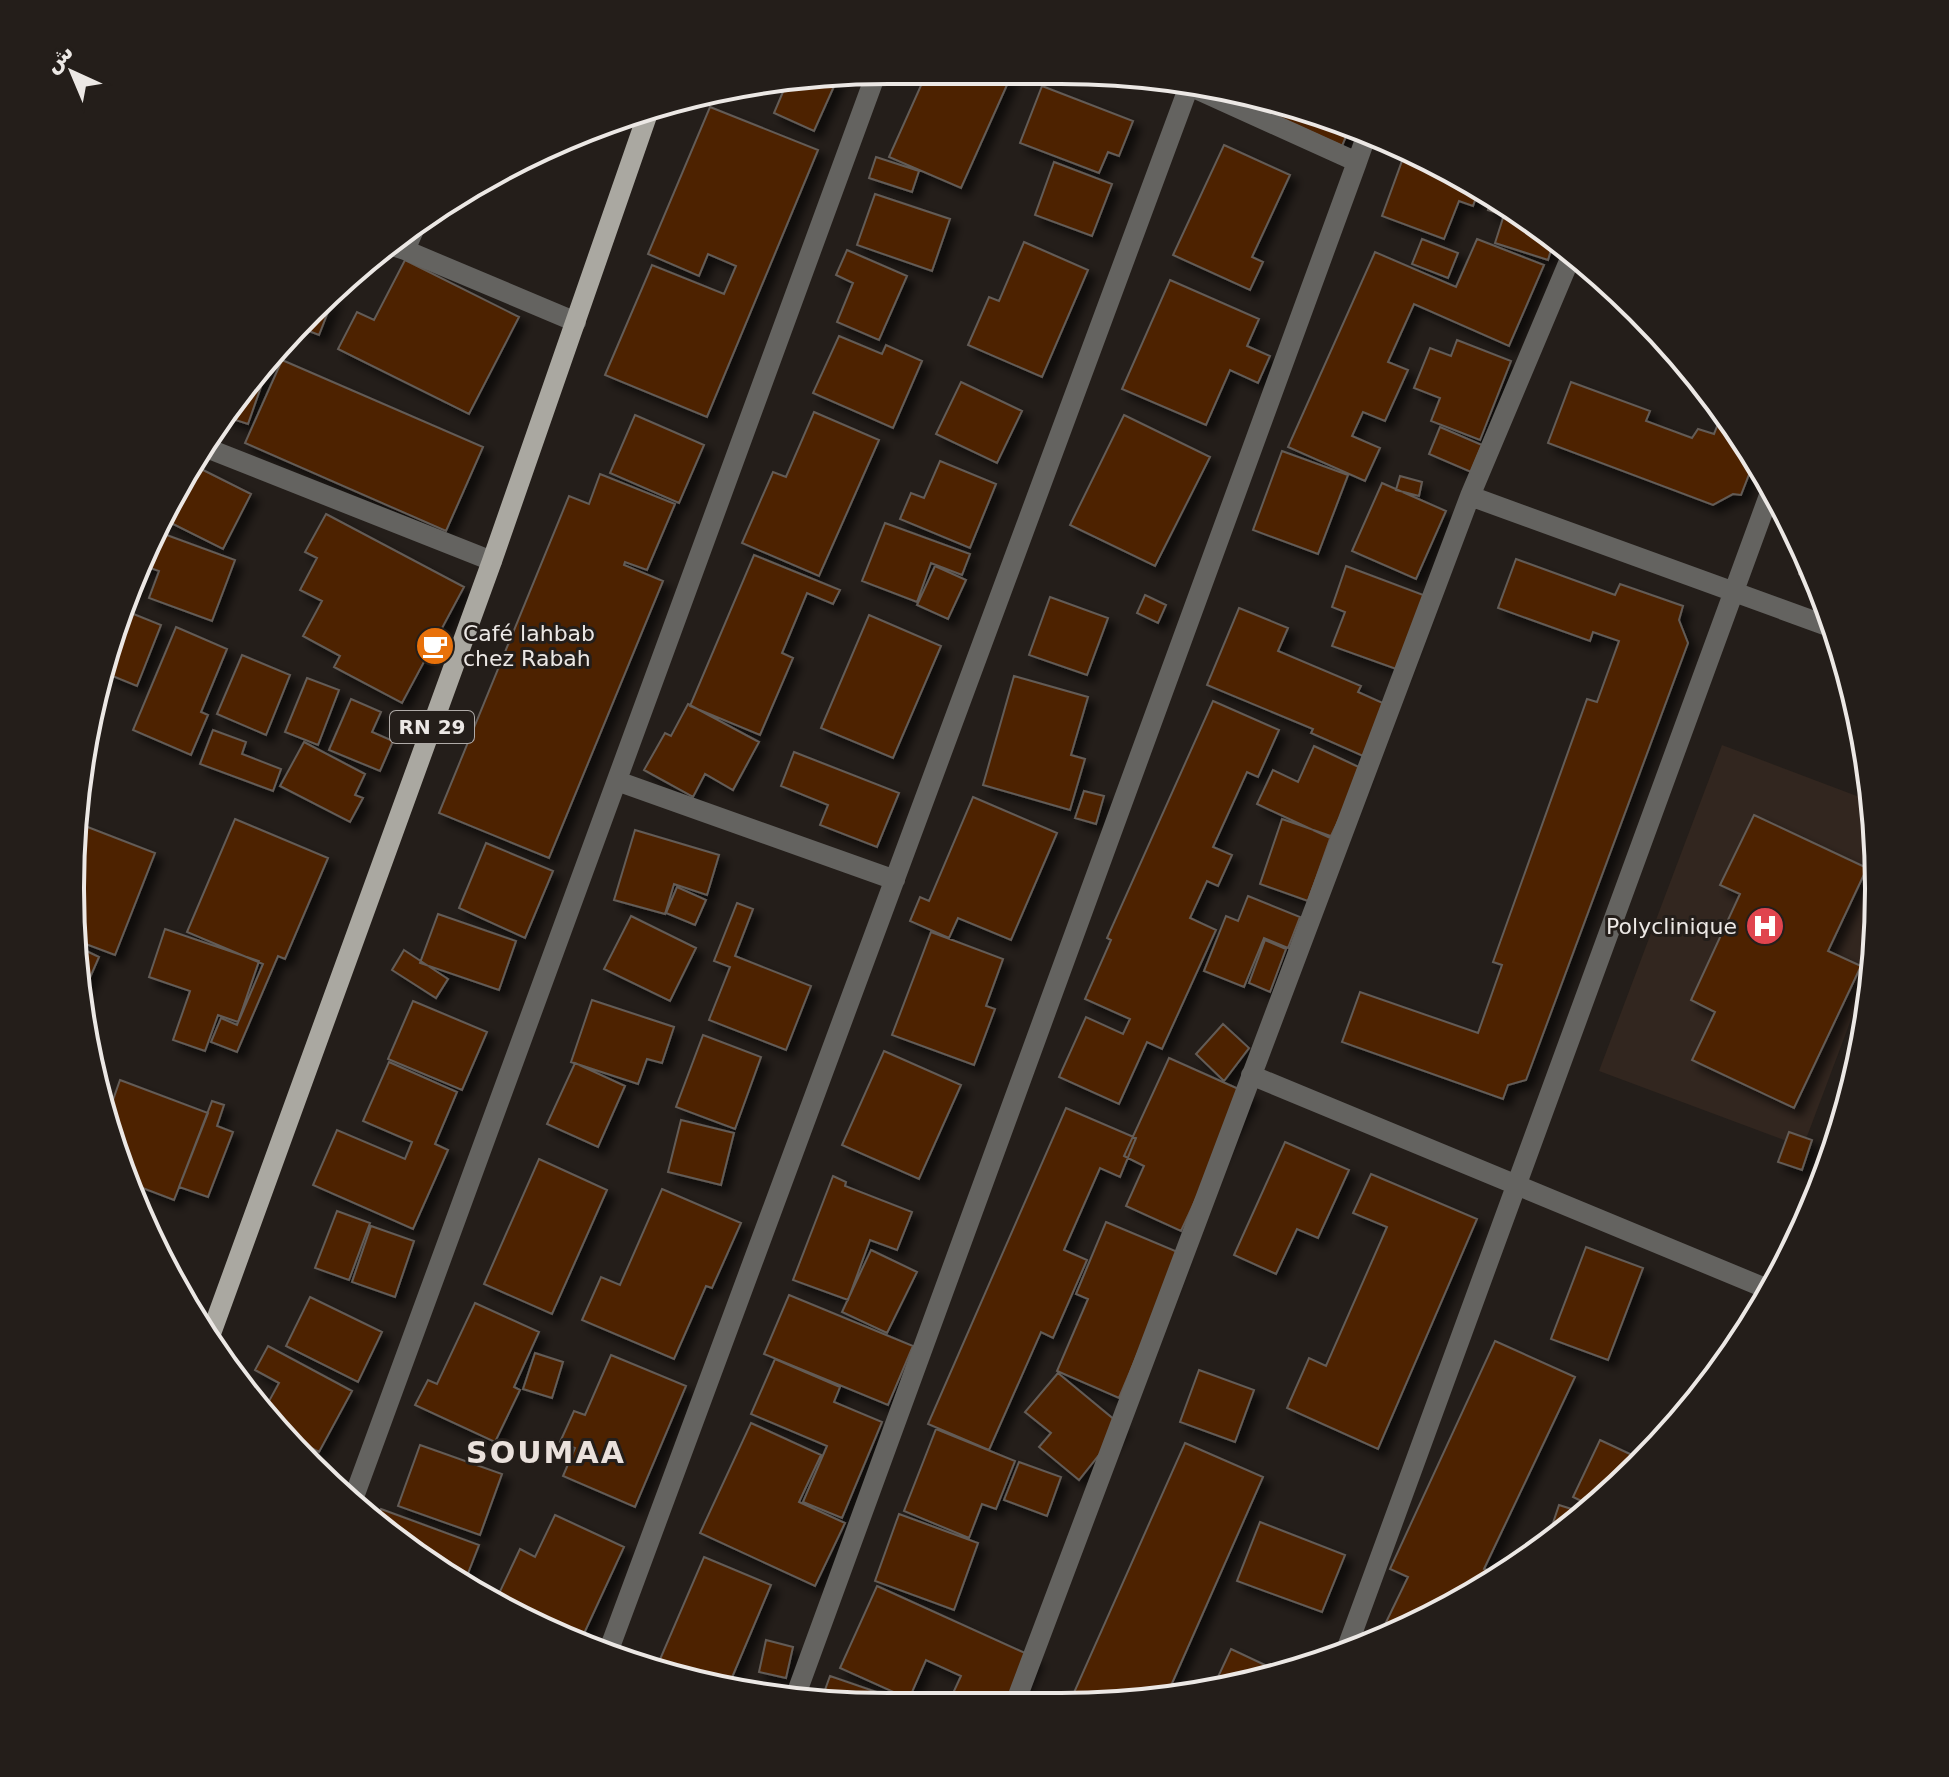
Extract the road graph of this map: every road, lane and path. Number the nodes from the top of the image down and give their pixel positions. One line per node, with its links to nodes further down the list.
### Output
1 (872, 85): 16 (street)
2 (1183, 94): 17 (street)
3 (1217, 99): 6 (street)
4 (645, 122): 9 (main road, RN 29)
5 (1364, 143): 6 (street)
6 (1357, 162): 25 (street)
7 (401, 249): 9 (street)
8 (1568, 265): 11 (street)
9 (576, 322): 13 (main road, RN 29)
10 (214, 451): 13 (street)
11 (1470, 496): 14 (street); 18 (street)
12 (1766, 503): 14 (street)
13 (492, 561): 21 (main road, RN 29)
14 (1733, 593): 15 (street); 19 (street)
15 (1820, 623)
16 (617, 781): 17 (street); 22 (street)
17 (895, 880): 24 (street)
18 (1251, 1075): 19 (street); 26 (street)
19 (1517, 1184): 20 (street); 23 (street)
20 (1760, 1286)
21 (214, 1325)
22 (356, 1491)
23 (1350, 1638)
24 (611, 1643)
25 (799, 1687)
26 (1019, 1693)

